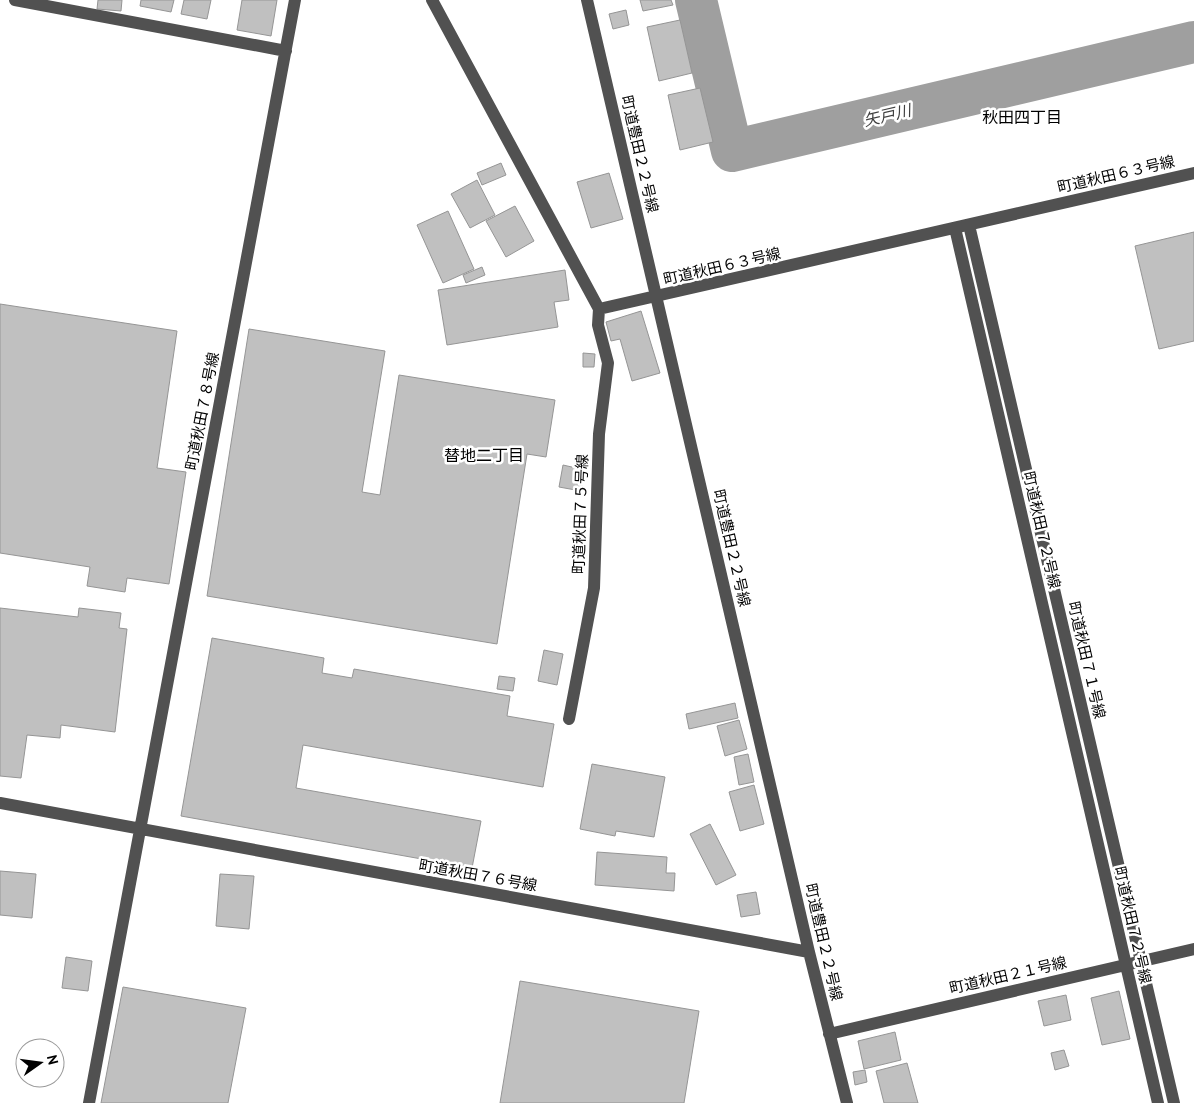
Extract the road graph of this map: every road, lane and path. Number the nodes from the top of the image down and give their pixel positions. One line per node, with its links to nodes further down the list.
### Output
1 (15, 0): 5 (street)
2 (295, 0): 5 (street, 町道秋田７８号線)
3 (587, 0): 9 (street, 町道豊田２２号線)
4 (437, 1): 10 (street)
5 (286, 51): 13 (street, 町道秋田７８号線)
6 (1194, 173): 7 (street, 町道秋田６３号線)
7 (969, 225): 8 (street, 町道秋田６３号線); 16 (street, 町道秋田７１号線)
8 (955, 228): 9 (street, 町道秋田６３号線); 17 (street, 町道秋田７２号線)
9 (658, 298): 10 (street, 町道秋田６３号線); 15 (street, 町道豊田２２号線)
10 (600, 310): 11 (street, 町道秋田７５号線)
11 (569, 719)
12 (0, 803): 13 (street, 町道秋田７６号線)
13 (140, 829): 15 (street, 町道秋田７６号線); 19 (street, 町道秋田７８号線)
14 (1194, 949): 16 (street, 町道秋田２１号線)
15 (809, 952): 18 (street, 町道豊田２２号線)
16 (1141, 961): 17 (street, 町道秋田２１号線); 22 (street, 町道秋田７１号線)
17 (1126, 964): 18 (street, 町道秋田２１号線); 21 (street, 町道秋田７２号線)
18 (829, 1034): 20 (street, 町道豊田２２号線)
19 (89, 1103)
20 (847, 1103)
21 (1158, 1103)
22 (1174, 1103)

